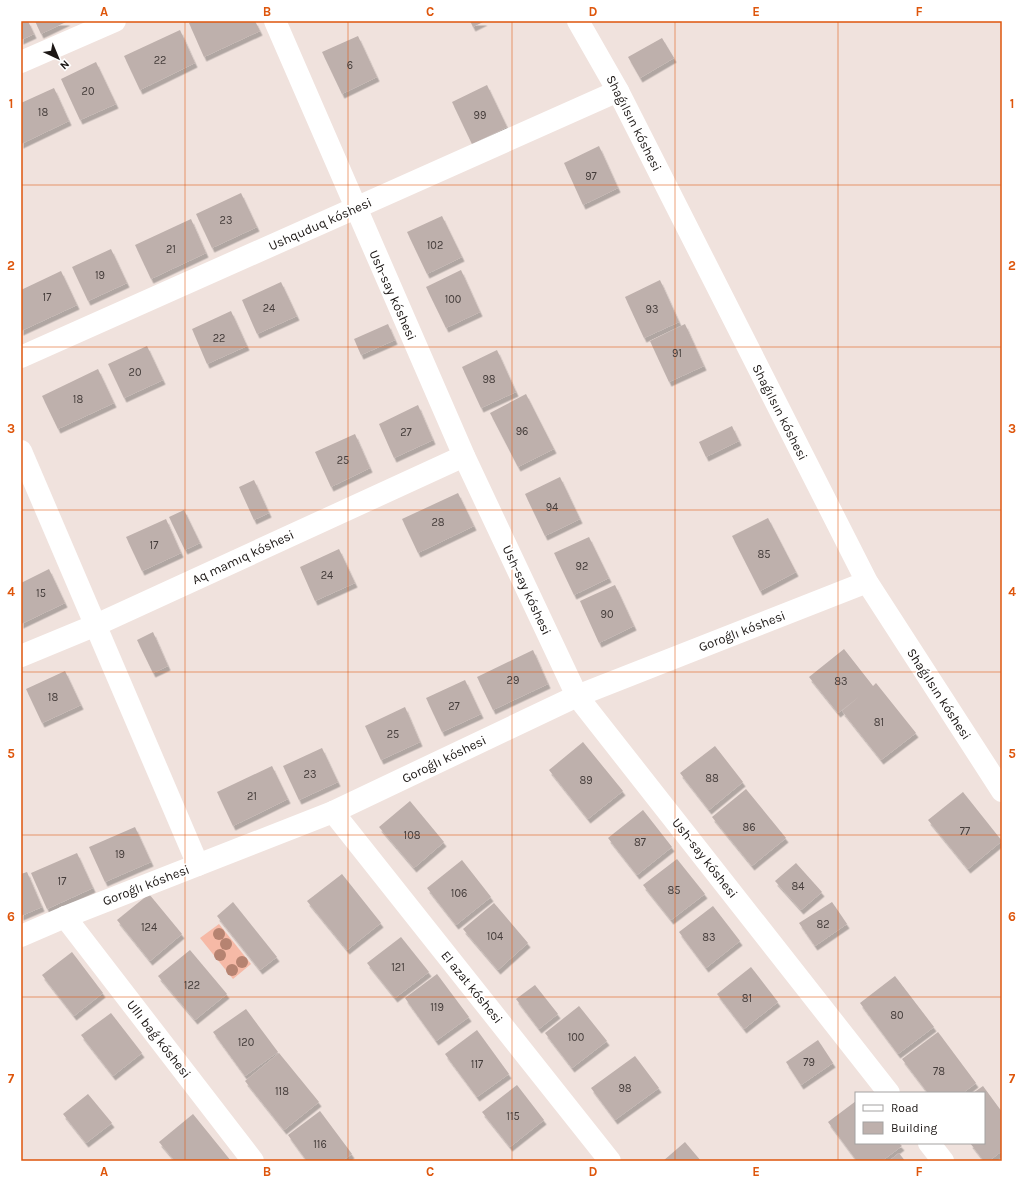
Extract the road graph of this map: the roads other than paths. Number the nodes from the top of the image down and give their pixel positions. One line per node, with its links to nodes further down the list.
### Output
1 (115, 21): 4 (street)
2 (275, 21): 6 (street, Ush-say kóshesi)
3 (578, 21): 5 (street, Shaǵılsın kóshesi)
4 (21, 62)
5 (618, 91): 6 (street, Ushquduq kóshesi); 10 (street, Shaǵılsın kóshesi)
6 (355, 209): 7 (street, Ushquduq kóshesi); 9 (street, Ush-say kóshesi)
7 (21, 358)
8 (21, 451): 11 (street)
9 (464, 456): 11 (street, Aq mamıq kóshesi); 13 (street, Ush-say kóshesi)
10 (867, 582): 13 (street, Goroǵlı kóshesi); 14 (street, Shaǵılsın kóshesi)
11 (96, 625): 12 (street, Aq mamıq kóshesi); 16 (street)
12 (21, 656)
13 (577, 696): 15 (street, Goroǵlı kóshesi); 19 (street, Ush-say kóshesi)
14 (1002, 791)
15 (333, 812): 16 (street, Goroǵlı kóshesi); 22 (street, El azat kóshesi)
16 (198, 865): 17 (street, Goroǵlı kóshesi)
17 (65, 917): 18 (street, Goroǵlı kóshesi); 21 (street, Ullı baǵ kóshesi)
18 (21, 936)
19 (888, 1092)
20 (930, 1144): 23 (street)
21 (253, 1161)
22 (610, 1161)
23 (943, 1161)

